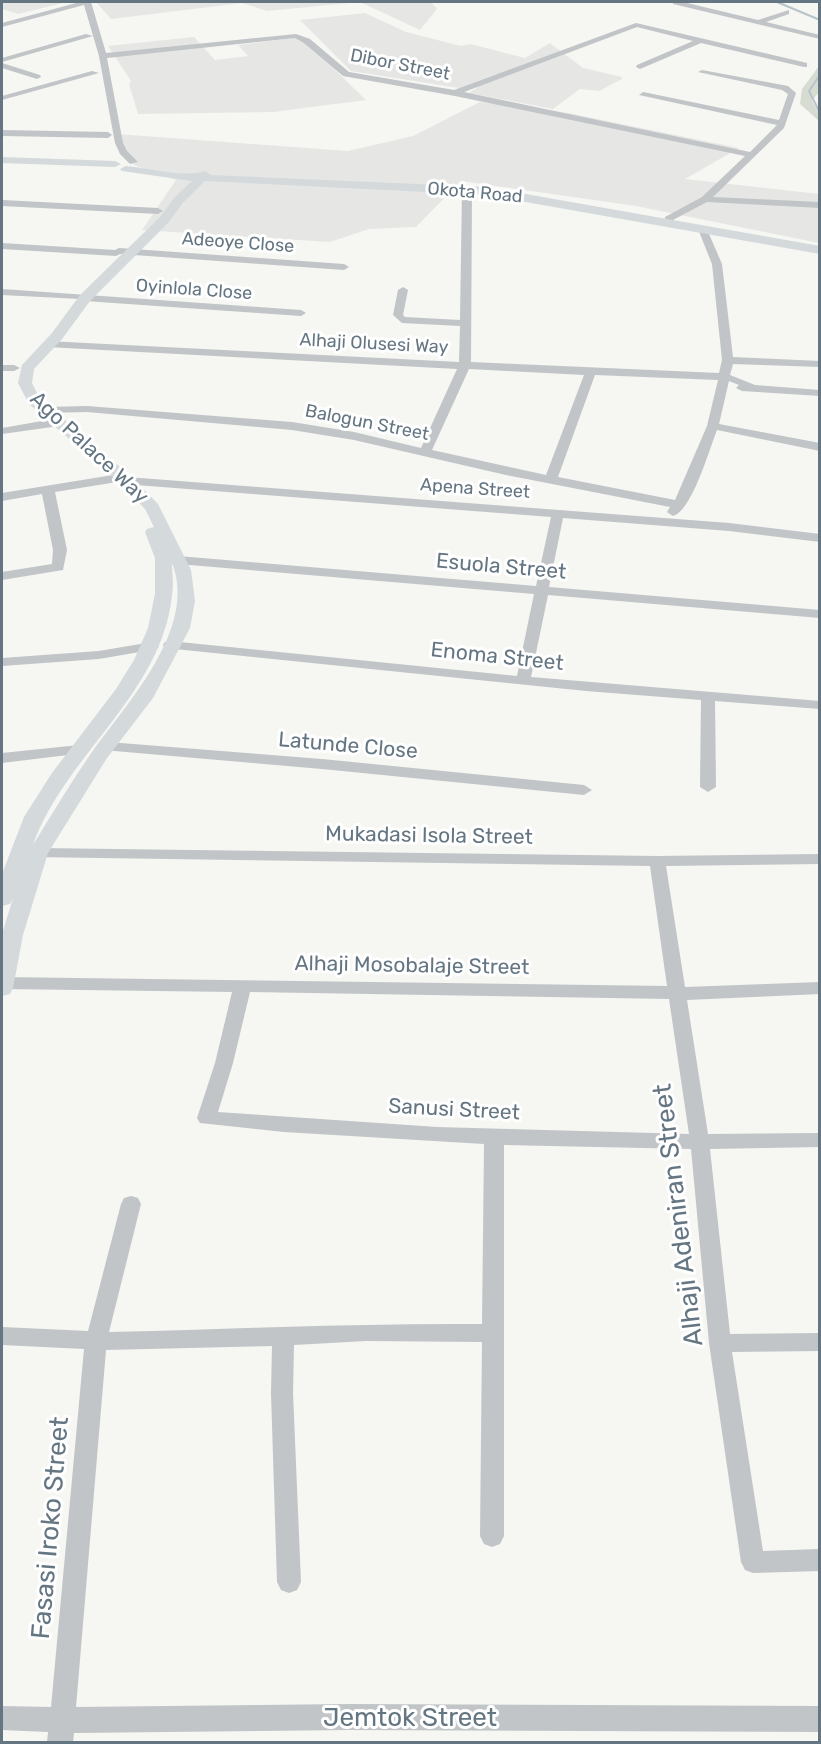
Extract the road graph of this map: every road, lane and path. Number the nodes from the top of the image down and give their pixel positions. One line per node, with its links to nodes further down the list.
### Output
1 (81, 2): 6 (street); 8 (street); 9 (street); 14 (street)
2 (676, 2): 4 (street)
3 (698, 2): 4 (street)
4 (688, 5): 7 (street)
5 (786, 12): 7 (street)
6 (2, 20)
7 (758, 22): 10 (street)
8 (2, 25)
9 (89, 36): 13 (street); 16 (street)
10 (819, 38)
11 (701, 40): 18 (street); 19 (street); 25 (street)
12 (2, 52): 13 (street)
13 (14, 56): 15 (street)
14 (102, 56): 25 (street, Dibor Street); 31 (street)
15 (2, 60)
16 (93, 64): 22 (street); 27 (street)
17 (2, 65): 21 (street)
18 (640, 67)
19 (801, 69)
20 (702, 72): 24 (street)
21 (38, 77)
22 (97, 83)
23 (798, 84): 24 (street)
24 (791, 92): 29 (street)
25 (455, 93): 32 (street, Dibor Street)
26 (643, 95): 29 (street)
27 (2, 98)
28 (104, 115): 31 (street)
29 (781, 123): 32 (street)
30 (2, 133): 31 (street)
31 (112, 134): 34 (street); 34 (street)
32 (752, 155): 37 (street)
33 (2, 161): 34 (main road, Okota Road); 34 (main road, Okota Road)
34 (124, 165): 35 (main road, Okota Road)
35 (196, 176): 36 (main road, Okota Road); 40 (main road, Ago Palace Way); 41 (main road, Okota Road); 45 (main road, Ago Palace Way)
36 (467, 190): 42 (main road, Okota Road); 51 (street)
37 (705, 199): 39 (street); 41 (street)
38 (2, 203): 40 (street)
39 (819, 205)
40 (158, 211): 45 (main road, Ago Palace Way)
41 (668, 219): 44 (main road, Okota Road)
42 (702, 229): 44 (main road, Okota Road); 53 (street)
43 (2, 246): 45 (street, Adeoye Close)
44 (819, 249)
45 (122, 252): 46 (street, Adeoye Close); 49 (main road, Ago Palace Way)
46 (344, 267)
47 (403, 290): 51 (street)
48 (2, 292): 49 (street, Oyinlola Close)
49 (82, 297): 50 (street, Oyinlola Close); 52 (main road, Ago Palace Way); 56 (main road, Ago Palace Way)
50 (301, 313)
51 (465, 323): 55 (street)
52 (47, 344): 55 (street, Alhaji Olusesi Way); 60 (main road, Ago Palace Way)
53 (728, 360): 54 (street); 58 (street)
54 (819, 364)
55 (465, 365): 57 (street, Alhaji Olusesi Way); 64 (street)
56 (8, 368): 60 (main road, Ago Palace Way)
57 (591, 372): 58 (street, Alhaji Olusesi Way); 65 (street)
58 (724, 381): 59 (street, Alhaji Olusesi Way); 61 (street)
59 (819, 393)
60 (46, 417): 62 (street, Balogun Street); 64 (street, Balogun Street); 66 (main road, Ago Palace Way)
61 (712, 426): 63 (street); 69 (street)
62 (2, 431)
63 (819, 447)
64 (425, 452): 65 (street, Balogun Street)
65 (551, 479): 69 (street, Balogun Street)
66 (120, 480): 67 (street, Apena Street); 70 (street, Apena Street); 73 (main road, Ago Palace Way); 78 (main road, Ago Palace Way)
67 (48, 491): 68 (street, Apena Street); 74 (street)
68 (2, 497)
69 (680, 505): 71 (street)
70 (558, 513): 71 (street, Apena Street); 75 (street)
71 (665, 522): 72 (street, Apena Street)
72 (819, 538)
73 (178, 560): 75 (street, Esuola Street); 77 (main road, Ago Palace Way)
74 (2, 576)
75 (541, 592): 76 (street, Esuola Street); 80 (street)
76 (819, 614)
77 (170, 645): 80 (street, Enoma Street); 83 (main road, Ago Palace Way)
78 (152, 646): 79 (street); 84 (main road, Ago Palace Way)
79 (2, 662)
80 (523, 680): 81 (street, Enoma Street)
81 (708, 696): 82 (street, Enoma Street); 86 (street)
82 (819, 705)
83 (108, 747): 87 (street, Latunde Close); 89 (main road, Ago Palace Way)
84 (79, 750): 85 (street); 88 (main road, Ago Palace Way)
85 (2, 758)
86 (708, 787)
87 (584, 790)
88 (43, 801): 89 (main road); 93 (main road, Ago Palace Way)
89 (65, 810): 90 (main road, Ago Palace Way)
90 (39, 853): 92 (street, Mukadasi Isola Street); 94 (main road, Ago Palace Way)
91 (819, 859): 92 (street, Mukadasi Isola Street)
92 (657, 861): 97 (street, Alhaji Adeniran Street)
93 (2, 899)
94 (2, 985): 95 (street, Alhaji Mosobalaje Street)
95 (242, 987): 97 (street, Alhaji Mosobalaje Street); 98 (street, Sanusi Street)
96 (819, 988): 97 (street, Alhaji Mosobalaje Street)
97 (678, 994): 100 (street, Alhaji Adeniran Street)
98 (494, 1137): 100 (street, Sanusi Street); 102 (street)
99 (819, 1140): 100 (street, Sanusi Street)
100 (700, 1143): 107 (street, Alhaji Adeniran Street)
101 (132, 1204): 105 (street, Fasasi Iroko Street)
102 (492, 1333): 104 (street); 108 (street)
103 (2, 1336): 105 (street)
104 (283, 1337): 105 (street); 110 (street)
105 (96, 1341): 113 (street, Fasasi Iroko Street)
106 (819, 1342): 107 (street)
107 (720, 1343): 109 (street, Alhaji Adeniran Street)
108 (492, 1536)
109 (819, 1560)
110 (289, 1582)
111 (2, 1718): 113 (street, Jemtok Street)
112 (819, 1719): 113 (street, Jemtok Street)
113 (61, 1732)

